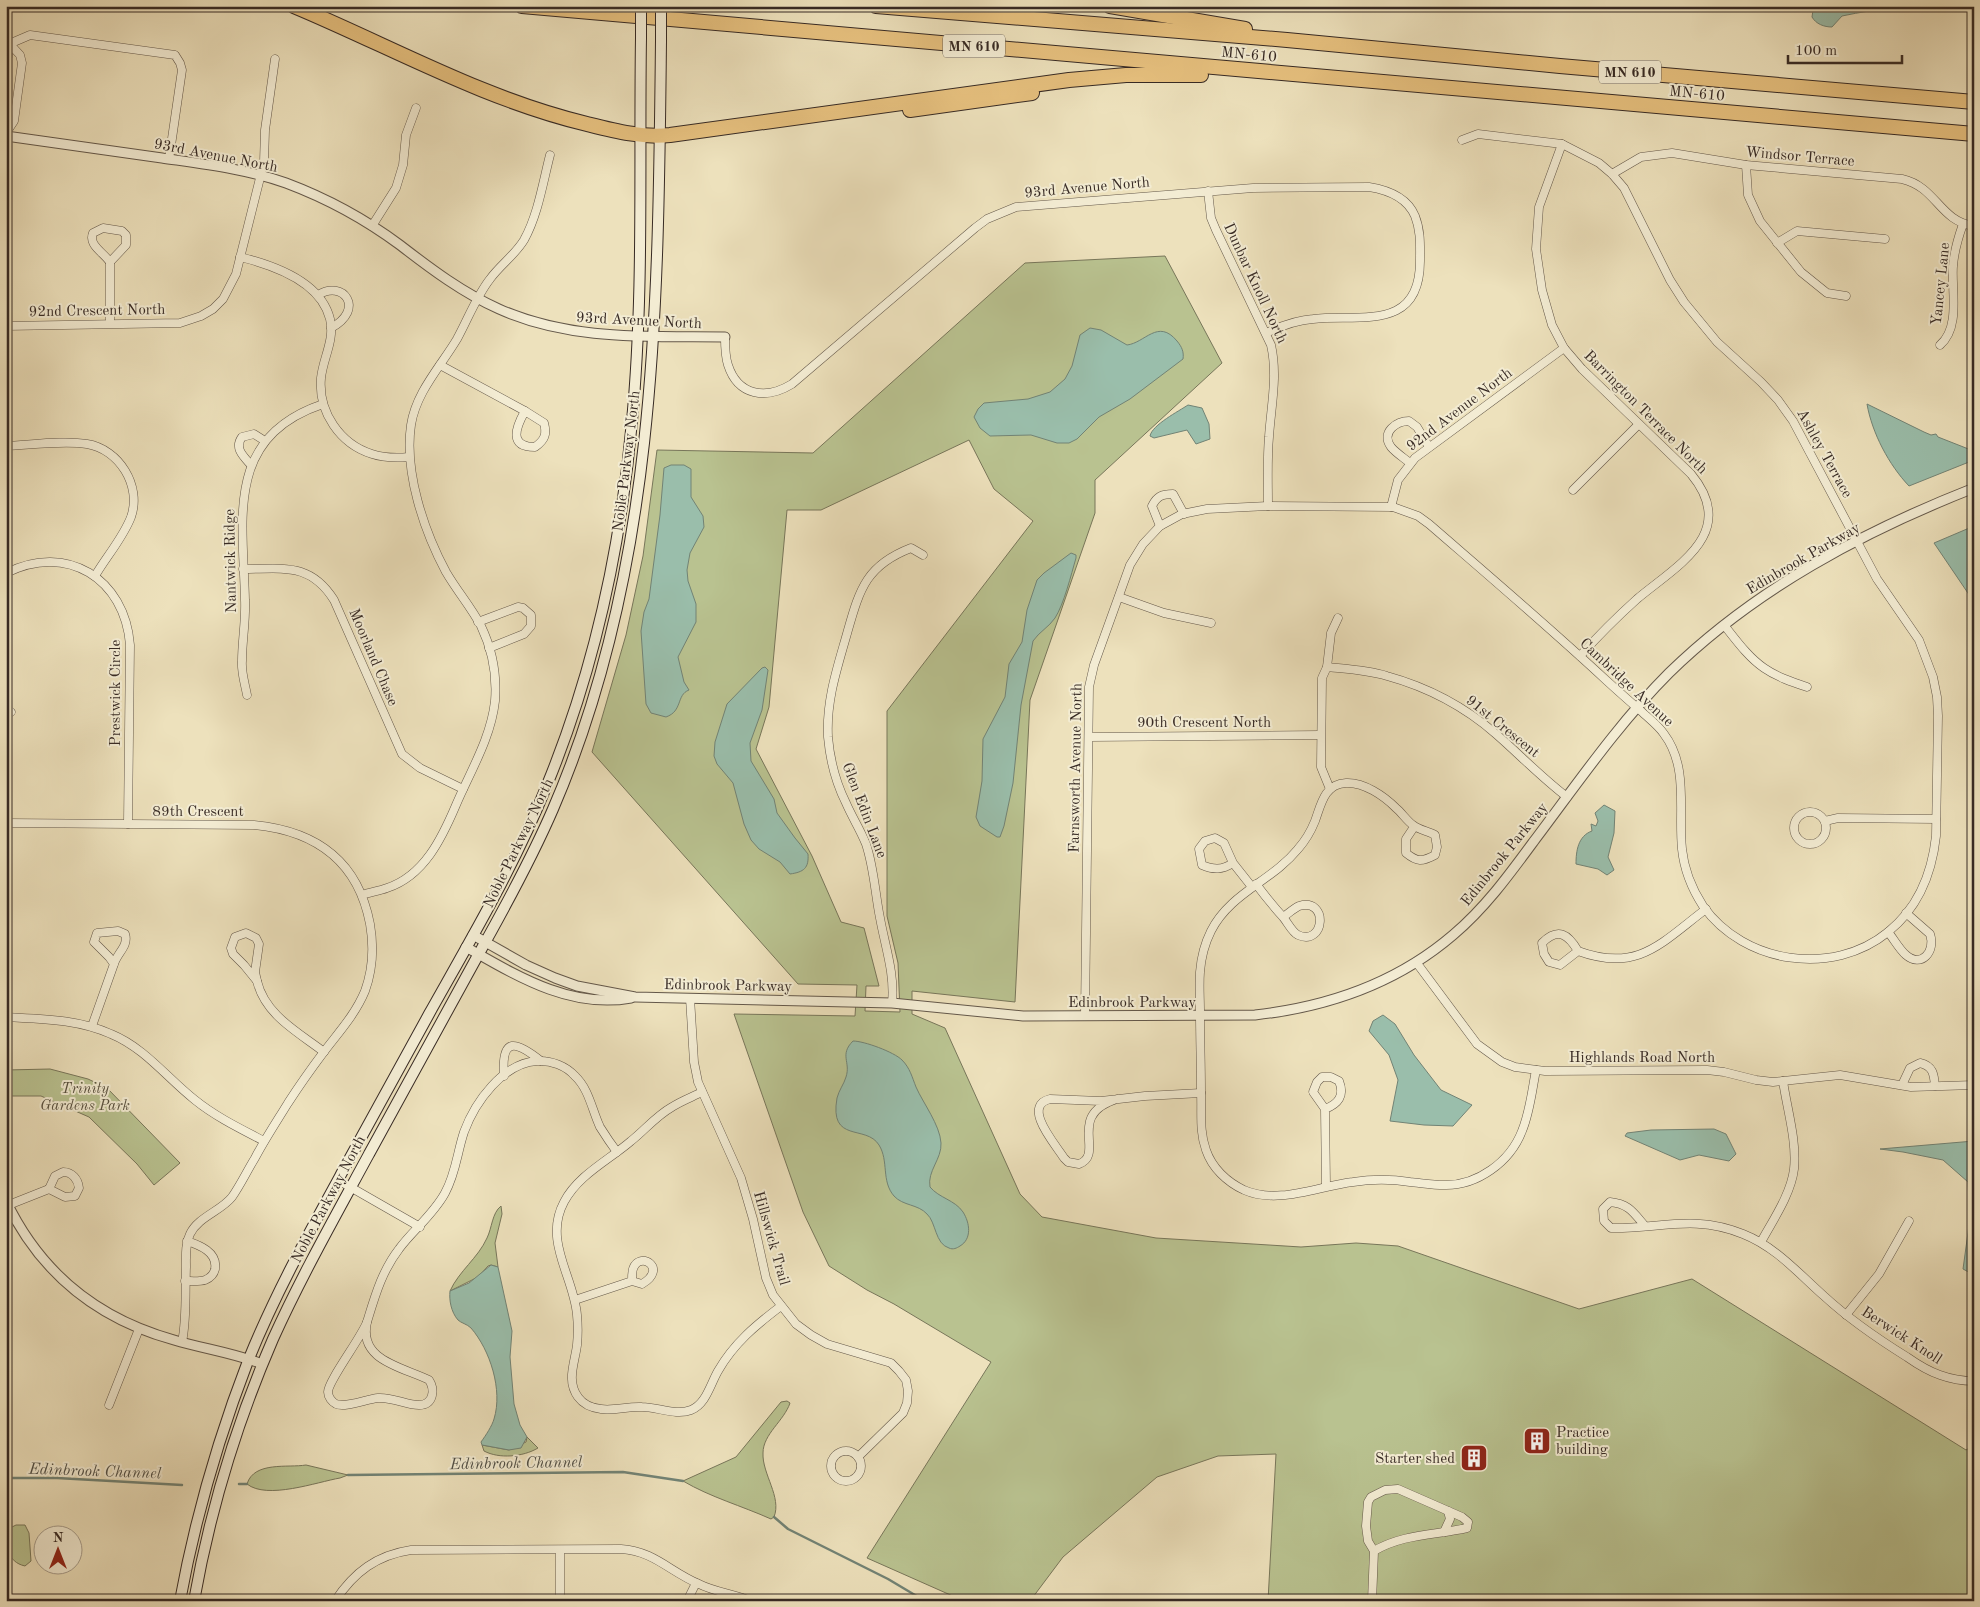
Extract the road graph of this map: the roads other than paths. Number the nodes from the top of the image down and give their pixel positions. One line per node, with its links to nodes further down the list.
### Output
1 (294, 6): 16 (highway)
2 (522, 6): 11 (highway, MN-610 / MN 610)
3 (641, 6): 16 (main road, Noble Parkway North, bridge)
4 (661, 6): 17 (main road, Noble Parkway North, bridge)
5 (876, 6): 7 (highway, MN 610)
6 (1110, 6): 7 (highway)
7 (1287, 40): 12 (highway, MN-610 / MN 610)
8 (8, 42): 10 (street); 15 (street); 21 (street)
9 (275, 59): 24 (street)
10 (6, 73)
11 (1427, 86): 14 (highway, MN-610 / MN 610); 17 (highway)
12 (1974, 102)
13 (416, 108): 27 (street)
14 (1974, 134)
15 (6, 135): 21 (street, 93rd Avenue North)
16 (640, 136): 17 (highway); 40 (main road, Noble Parkway North)
17 (660, 136): 41 (main road, Noble Parkway North)
18 (1462, 140): 19 (street, Ashley Terrace)
19 (1562, 144): 23 (street, Ashley Terrace); 44 (street, Barrington Terrace North)
20 (550, 154): 35 (street)
21 (169, 159): 24 (street, 93rd Avenue North)
22 (1746, 165): 23 (street, Windsor Terrace); 26 (street, Windsor Terrace); 30 (street)
23 (1612, 174): 62 (street, Ashley Terrace)
24 (260, 176): 27 (street, 93rd Avenue North); 31 (street)
25 (1208, 191): 39 (street, Dunbar Knoll North); 39 (street, 93rd Avenue North); 42 (street, 93rd Avenue North)
26 (1963, 224): 28 (street, Windsor Terrace); 43 (street, Yancey Lane)
27 (372, 226): 35 (street, 93rd Avenue North)
28 (1974, 226)
29 (1885, 239): 30 (street)
30 (1777, 243): 34 (street)
31 (240, 257): 33 (street); 36 (street, 92nd Crescent North)
32 (110, 262): 32 (street); 36 (street)
33 (318, 295): 38 (street); 38 (street)
34 (1846, 296)
35 (478, 298): 40 (street, 93rd Avenue North); 45 (street)
36 (110, 323): 37 (street, 92nd Crescent North)
37 (6, 326)
38 (331, 328): 46 (street)
39 (1266, 333): 58 (street, Dunbar Knoll North)
40 (637, 336): 41 (street, 93rd Avenue North); 95 (main road, Noble Parkway North)
41 (654, 337): 42 (street, 93rd Avenue North); 96 (main road, Noble Parkway North)
42 (725, 337)
43 (1940, 345)
44 (1564, 348): 48 (street, Barrington Terrace North); 51 (street, 92nd Avenue North)
45 (440, 365): 47 (street); 52 (street)
46 (324, 404): 49 (street, Nantwick Ridge); 52 (street)
47 (524, 411): 47 (street)
48 (1639, 424): 56 (street); 73 (street, Barrington Terrace North)
49 (265, 442): 54 (street, Nantwick Ridge); 54 (street)
50 (6, 446): 66 (street)
51 (1429, 447): 53 (street, 92nd Avenue North); 53 (street)
52 (409, 457): 69 (street)
53 (1410, 463): 59 (street, 92nd Avenue North)
54 (251, 465): 64 (street, Nantwick Ridge)
55 (1974, 488): 62 (street, Edinbrook Parkway)
56 (1573, 490)
57 (1325, 505): 58 (street, Farnsworth Avenue North); 59 (street, Cambridge Avenue)
58 (1268, 506): 60 (street, Farnsworth Avenue North)
59 (1391, 506): 73 (street, Cambridge Avenue)
60 (1184, 514): 61 (street, Farnsworth Avenue North); 61 (street)
61 (1160, 526): 67 (street, Farnsworth Avenue North)
62 (1856, 541): 71 (street, Edinbrook Parkway); 83 (street, Ashley Terrace)
63 (923, 555): 105 (street, Glen Edin Lane)
64 (243, 569): 76 (street, Nantwick Ridge); 81 (street, Moorland Chase)
65 (6, 573): 66 (street, Prestwick Circle)
66 (94, 576): 86 (street, Prestwick Circle)
67 (1119, 597): 70 (street); 79 (street, Farnsworth Avenue North)
68 (1338, 618): 74 (street)
69 (478, 622): 72 (street); 72 (street)
70 (1212, 623)
71 (1724, 625): 75 (street); 77 (street, Edinbrook Parkway)
72 (488, 648): 81 (street)
73 (1580, 656): 77 (street, Cambridge Avenue)
74 (1327, 667): 78 (street); 82 (street, 91st Crescent)
75 (1807, 687)
76 (247, 695)
77 (1636, 708): 82 (street, Edinbrook Parkway); 91 (street, Cambridge Avenue)
78 (1320, 735): 79 (street, 90th Crescent North); 80 (street)
79 (1089, 737): 107 (street, Farnsworth Avenue North)
80 (1330, 788): 87 (street); 89 (street)
81 (463, 789): 90 (street)
82 (1567, 798): 100 (street, Edinbrook Parkway)
83 (1936, 819): 84 (street); 92 (street, Ashley Terrace)
84 (1825, 822): 84 (street)
85 (6, 823): 86 (street, 89th Crescent)
86 (128, 824): 90 (street, 89th Crescent)
87 (1414, 826): 87 (street)
88 (1233, 863): 88 (street); 89 (street)
89 (1254, 885): 93 (street); 108 (street)
90 (362, 894): 110 (street, 89th Crescent)
91 (1706, 909): 94 (street, Cambridge Avenue); 98 (street)
92 (1906, 913): 94 (street, Ashley Terrace); 94 (street)
93 (1283, 918): 93 (street)
94 (1888, 932)
95 (473, 935): 96 (street, Edinbrook Parkway); 97 (main road, Noble Parkway North)
96 (486, 942): 99 (main road, Noble Parkway North); 103 (street, Edinbrook Parkway)
97 (466, 948): 99 (street, Edinbrook Parkway); 124 (main road, Noble Parkway North)
98 (1578, 951): 98 (street)
99 (478, 954): 103 (street, Edinbrook Parkway); 126 (main road, Noble Parkway North)
100 (1416, 962): 108 (street, Edinbrook Parkway); 112 (street, Highlands Road North)
101 (114, 964): 101 (street); 109 (street)
102 (257, 981): 102 (street); 110 (street)
103 (635, 997): 104 (street, Edinbrook Parkway)
104 (690, 998): 105 (street, Edinbrook Parkway); 118 (street, Hillswick Trail)
105 (892, 1003): 107 (street, Edinbrook Parkway)
106 (6, 1016): 109 (street)
107 (1085, 1016): 108 (street, Edinbrook Parkway)
108 (1200, 1016): 119 (street)
109 (92, 1026): 122 (street)
110 (324, 1052): 122 (street, 89th Crescent)
111 (541, 1061): 113 (street); 113 (street); 123 (street)
112 (1536, 1070): 114 (street, Highlands Road North); 125 (street)
113 (504, 1076): 131 (street)
114 (1783, 1082): 116 (street, Highlands Road North); 133 (street)
115 (1974, 1084): 117 (street, Highlands Road North)
116 (1902, 1085): 117 (street, Highlands Road North); 117 (street)
117 (1934, 1086)
118 (702, 1092): 123 (street); 137 (street, Hillswick Trail)
119 (1201, 1093): 120 (street); 125 (street)
120 (1117, 1099): 120 (street)
121 (1325, 1110): 125 (street)
122 (264, 1141): 132 (street, 89th Crescent)
123 (617, 1152): 136 (street)
124 (338, 1180): 126 (street); 142 (main road, Noble Parkway North)
125 (1326, 1186)
126 (351, 1187): 131 (street); 143 (main road, Noble Parkway North)
127 (49, 1189): 128 (street)
128 (7, 1204): 140 (street)
129 (1909, 1221): 138 (street, Berwick Knoll)
130 (1645, 1226): 130 (street, Berwick Knoll); 133 (street, Berwick Knoll)
131 (420, 1227): 139 (street)
132 (187, 1241): 134 (street); 134 (street)
133 (1761, 1242): 138 (street, Berwick Knoll)
134 (185, 1281): 141 (street)
135 (632, 1281): 136 (street)
136 (575, 1300): 137 (street)
137 (781, 1306): 146 (street, Hillswick Trail)
138 (1846, 1315): 144 (street, Berwick Knoll)
139 (367, 1322): 139 (street)
140 (139, 1328): 141 (street); 145 (street)
141 (182, 1342): 142 (street)
142 (249, 1359): 143 (street); 152 (main road, Noble Parkway North)
143 (262, 1364): 153 (main road, Noble Parkway North)
144 (1974, 1381)
145 (109, 1405)
146 (858, 1457)
147 (1448, 1512): 148 (street); 148 (street); 150 (street)
148 (1444, 1532): 150 (street)
149 (560, 1550): 151 (street); 154 (street); 155 (street)
150 (1374, 1550): 158 (street)
151 (696, 1583): 156 (street); 157 (street)
152 (180, 1601)
153 (194, 1601)
154 (335, 1601)
155 (560, 1601)
156 (687, 1601)
157 (751, 1601)
158 (1372, 1601)

